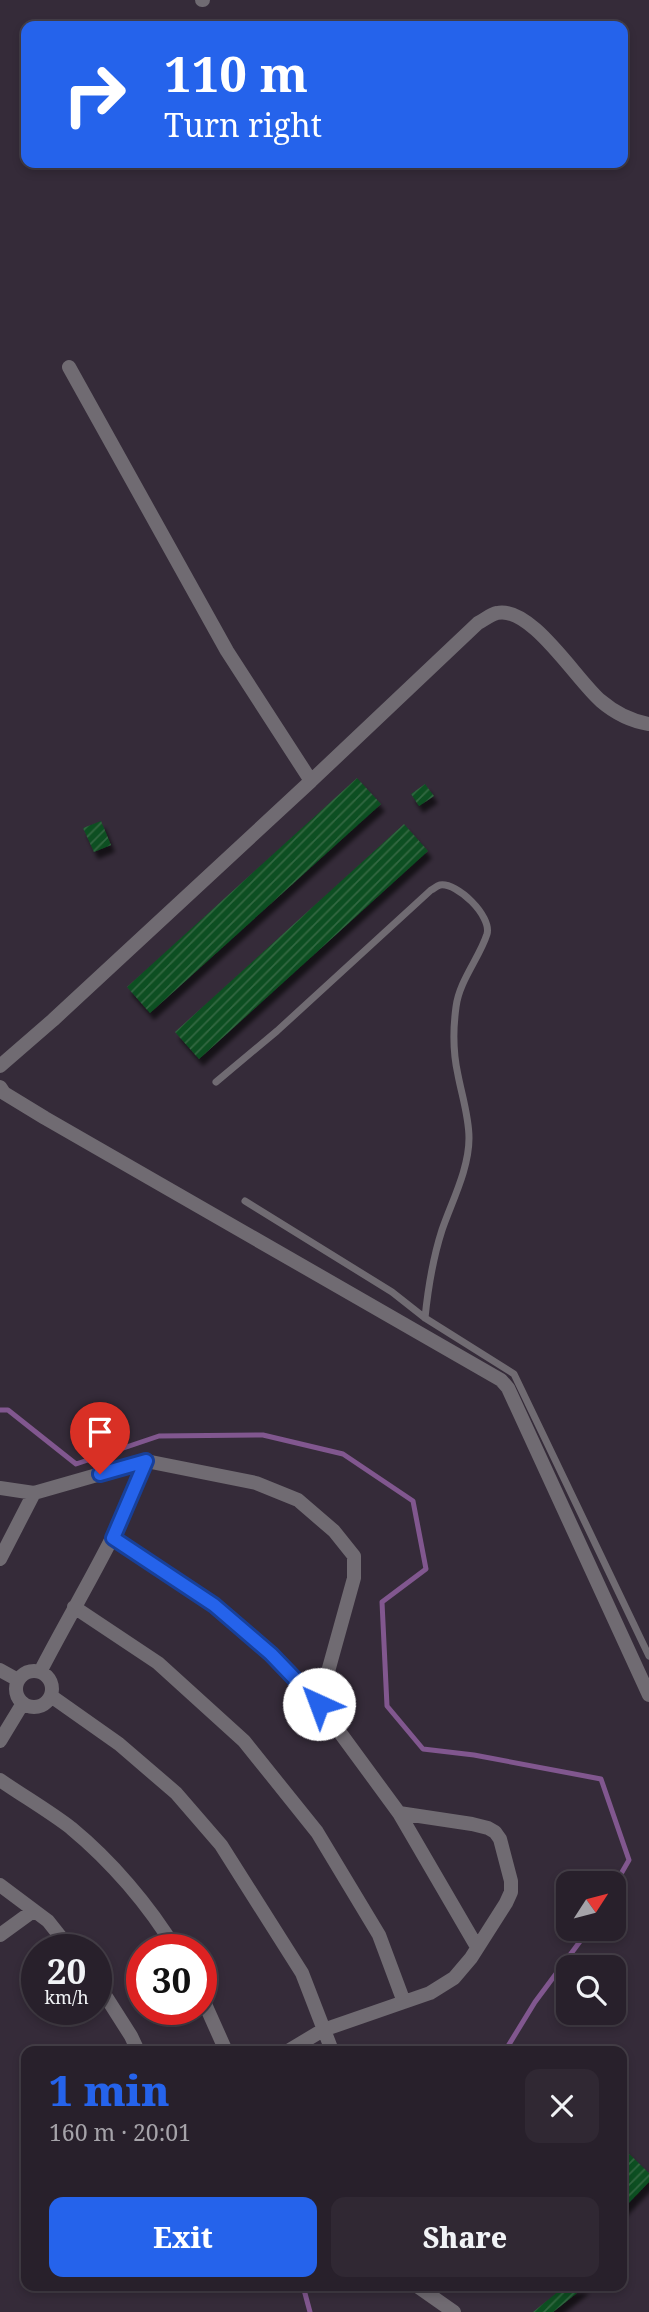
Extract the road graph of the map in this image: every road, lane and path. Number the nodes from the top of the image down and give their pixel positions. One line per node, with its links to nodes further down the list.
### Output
1 (69, 367): 3 (street)
2 (649, 724): 3 (street)
3 (311, 781): 4 (street)
4 (0, 1066)
5 (216, 1082): 8 (lane)
6 (0, 1087): 19 (street)
7 (244, 1201): 8 (lane)
8 (425, 1318): 15 (lane)
9 (146, 1461): 11 (street); 12 (street); 22 (street)
10 (0, 1488): 11 (street)
11 (34, 1493): 13 (street)
12 (113, 1538): 14 (street); 22 (street)
13 (0, 1559)
14 (74, 1607): 17 (street); 32 (street)
15 (649, 1656)
16 (0, 1671): 18 (street)
17 (40, 1672): 18 (street); 20 (street)
18 (18, 1680): 21 (street)
19 (649, 1695)
20 (51, 1696): 21 (street); 35 (street)
21 (23, 1703): 23 (street)
22 (319, 1704): 25 (street)
23 (0, 1741)
24 (0, 1780): 29 (street)
25 (399, 1813): 31 (street); 31 (street)
26 (0, 1885): 27 (street)
27 (33, 1911): 28 (street); 30 (street)
28 (58, 1934)
29 (167, 1934)
30 (0, 1935)
31 (477, 1947): 32 (street)
32 (404, 2002): 35 (street)
33 (112, 2006): 36 (street)
34 (214, 2025): 37 (street)
35 (323, 2029): 38 (street); 39 (street)
36 (136, 2046)
37 (224, 2046)
38 (296, 2046)
39 (330, 2046)
40 (424, 2291): 41 (street)
41 (454, 2312)

